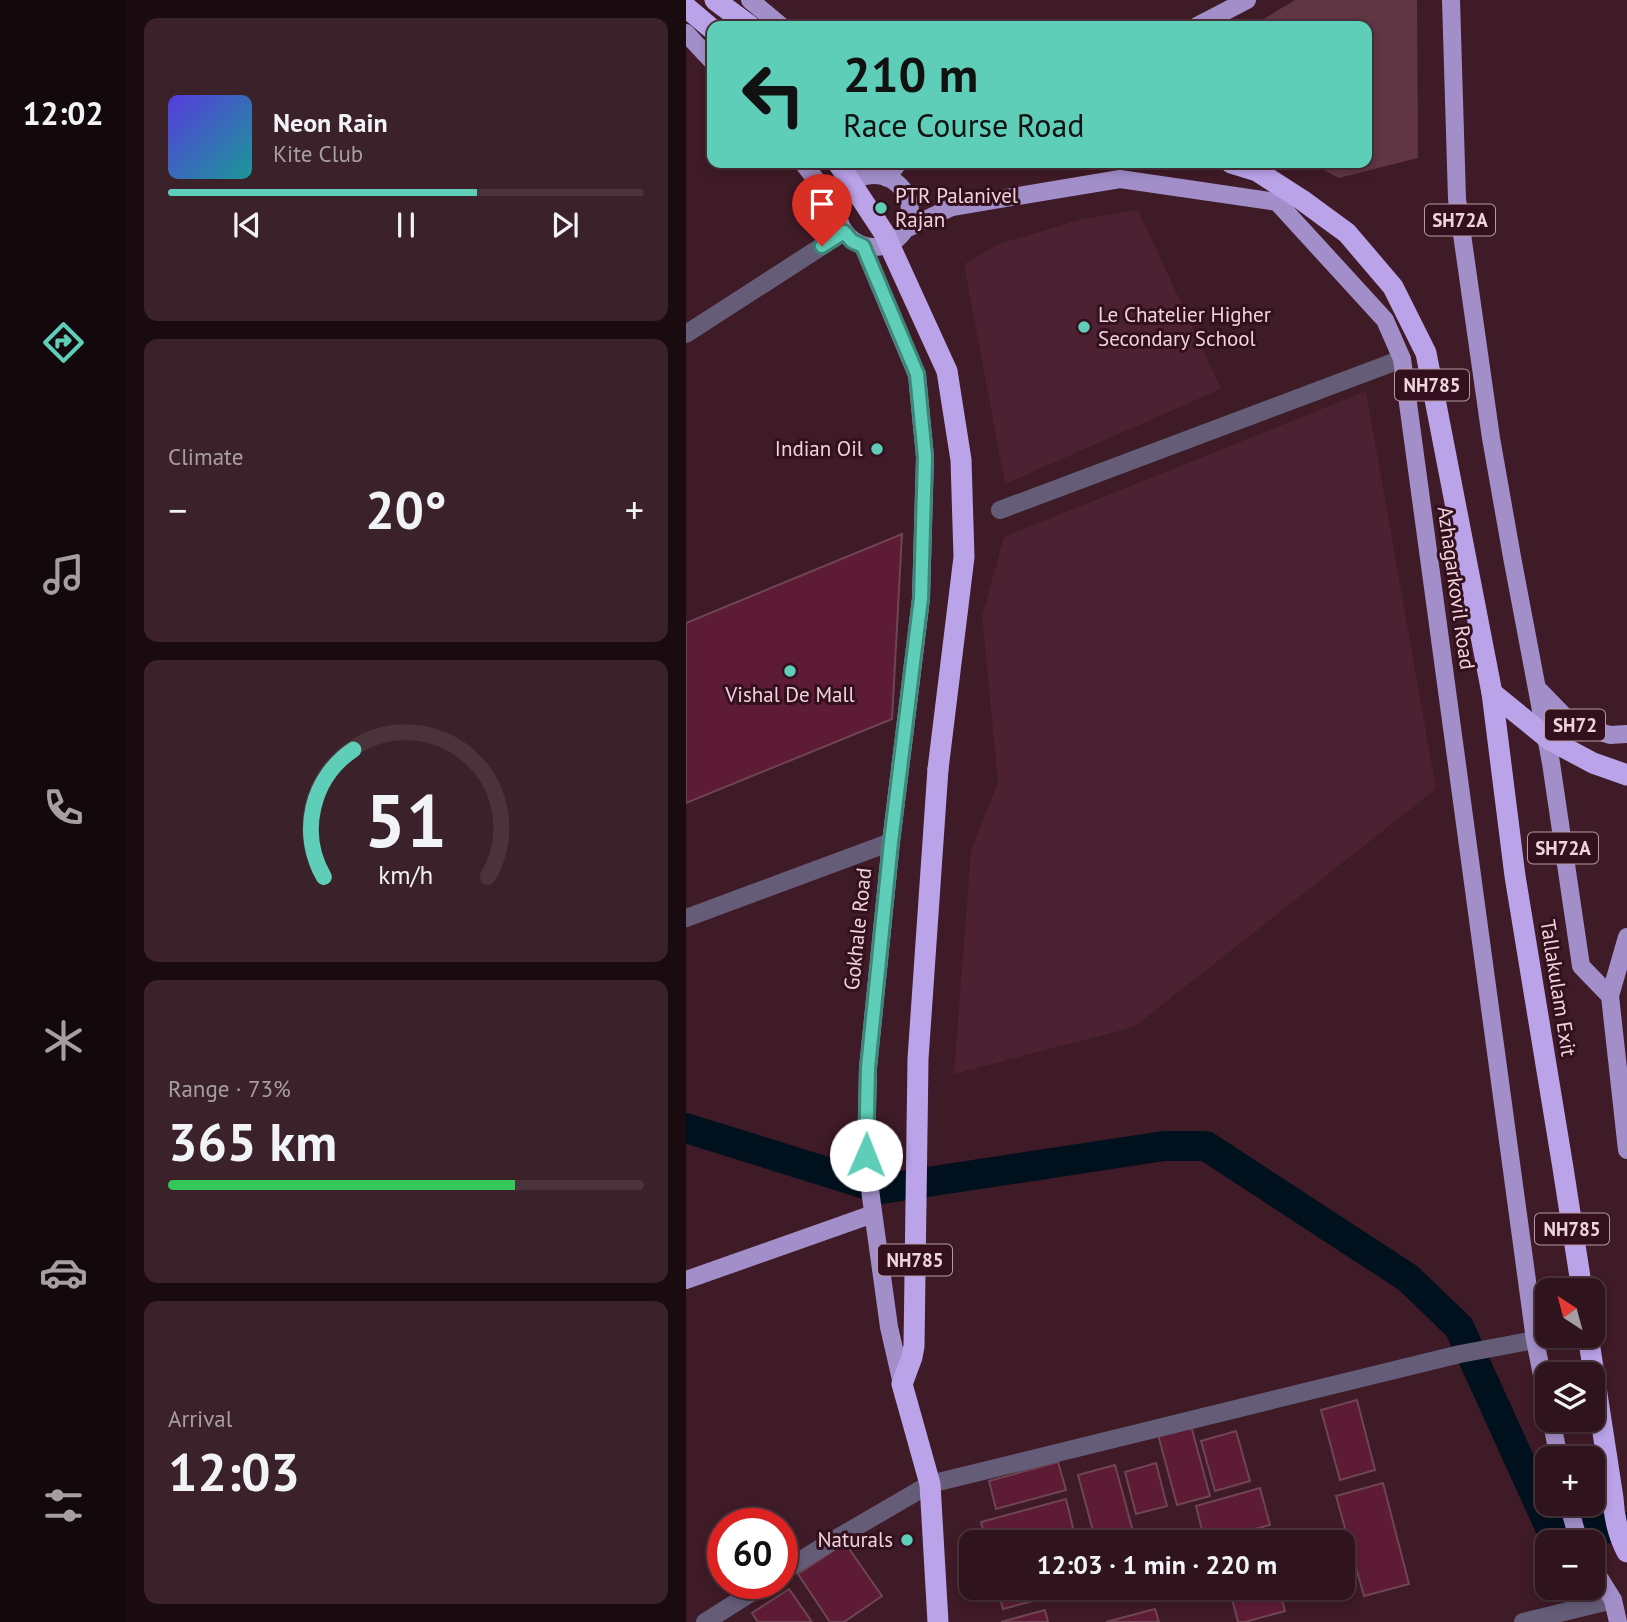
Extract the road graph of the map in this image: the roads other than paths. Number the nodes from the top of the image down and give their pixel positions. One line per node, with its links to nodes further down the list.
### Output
1 (715, 0): 5 (highway)
2 (750, 0): 6 (main road)
3 (1247, 0): 7 (main road)
4 (1451, 0): 21 (main road, SH72A)
5 (743, 21)
6 (775, 21)
7 (1207, 21)
8 (696, 22): 9 (main road)
9 (707, 49)
10 (807, 168): 14 (main road)
11 (841, 168): 35 (highway, NH785, bridge)
12 (1247, 168): 22 (highway, NH785)
13 (883, 170): 14 (main road); 15 (main road)
14 (838, 208): 16 (main road)
15 (906, 229): 17 (main road); 19 (main road, Azhagarkovil Road)
16 (844, 232): 17 (main road); 18 (street)
17 (863, 246): 25 (main road, Gokhale Road)
18 (686, 334)
19 (1402, 359): 20 (street); 33 (main road, Azhagarkovil Road)
20 (1000, 509)
21 (1537, 688): 23 (main road, SH72); 28 (main road, SH72A)
22 (1492, 692): 24 (highway, bridge); 31 (highway, Tallakulam Exit / NH785)
23 (1627, 734)
24 (1627, 775)
25 (891, 842): 26 (street); 30 (main road, Gokhale Road)
26 (686, 918)
27 (1627, 937): 28 (main road)
28 (1610, 996): 29 (main road)
29 (1627, 1150)
30 (872, 1206): 32 (main road); 35 (main road, Gokhale Road)
31 (1580, 1278)
32 (686, 1280)
33 (1535, 1339): 36 (street)
34 (1590, 1348): 37 (highway)
35 (902, 1384): 36 (highway, Gokhale Road)
36 (930, 1484): 38 (street); 43 (highway, Gokhale Road)
37 (1624, 1547)
38 (798, 1563)
39 (1605, 1587): 41 (main road)
40 (741, 1599): 42 (street)
41 (1613, 1600): 44 (street); 45 (main road)
42 (705, 1622)
43 (938, 1622)
44 (1523, 1622)
45 (1618, 1622)

